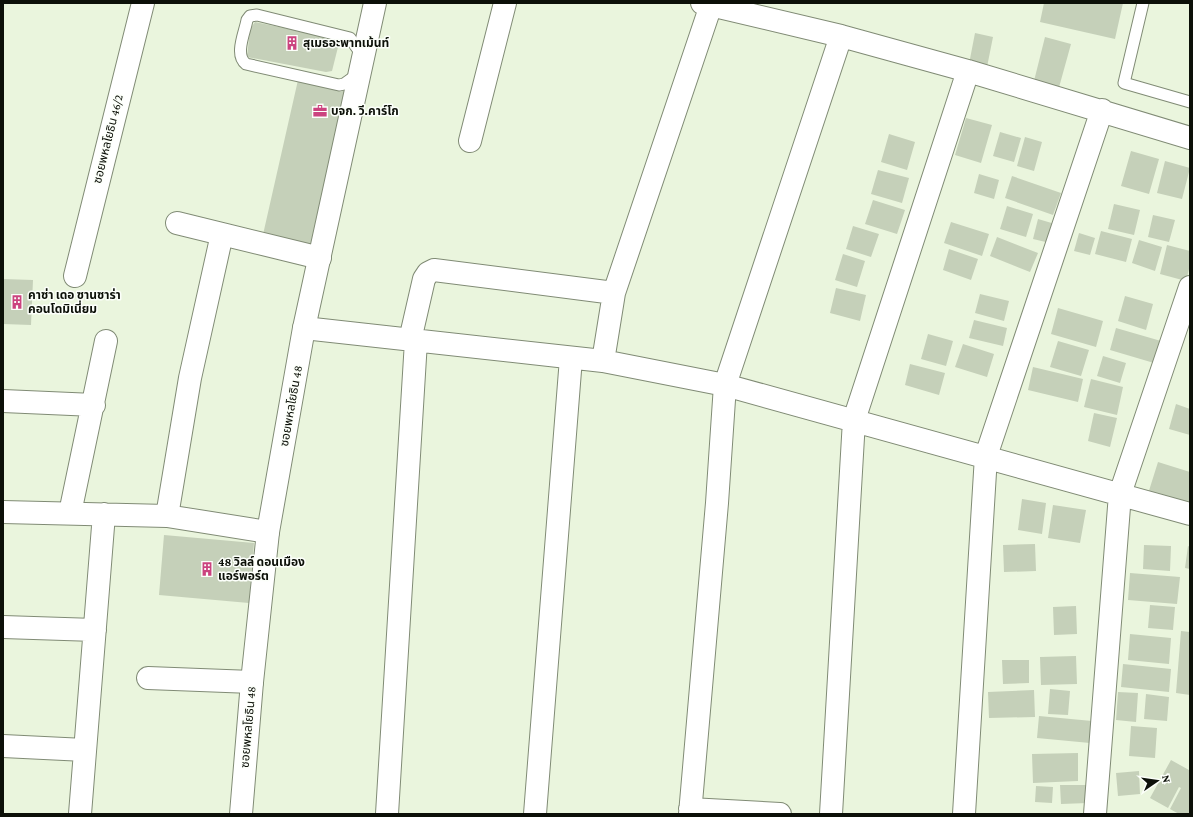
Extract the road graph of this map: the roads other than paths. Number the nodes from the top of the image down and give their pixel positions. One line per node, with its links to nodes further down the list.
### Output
1 (143, 3): 17 (street, ซอยพหลโยธิน 46/2)
2 (375, 3): 7 (street, ซอยพหลโยธิน 48)
3 (505, 3): 13 (street)
4 (1143, 3): 10 (lane)
5 (706, 4): 6 (street); 19 (street)
6 (841, 36): 8 (street); 25 (street)
7 (365, 50): 9 (street, ซอยพหลโยธิน 48); 9 (lane)
8 (968, 71): 11 (street); 28 (street)
9 (358, 81): 16 (street, ซอยพหลโยธิน 48)
10 (1190, 102)
11 (1102, 110): 12 (street); 29 (street)
12 (1190, 138)
13 (470, 141)
14 (177, 223): 15 (street)
15 (222, 234): 16 (street); 35 (street)
16 (320, 258): 20 (street, ซอยพหลโยธิน 48)
17 (75, 276)
18 (1190, 287): 30 (street)
19 (614, 293): 21 (street); 24 (street)
20 (304, 328): 21 (street); 36 (street, ซอยพหลโยธิน 48)
21 (413, 340): 23 (street); 46 (street)
22 (106, 341): 27 (street)
23 (571, 358): 24 (street); 47 (street)
24 (603, 361): 25 (street)
25 (725, 385): 28 (street); 43 (street)
26 (3, 401): 27 (street)
27 (94, 405): 32 (street)
28 (854, 420): 29 (street); 49 (street)
29 (986, 456): 30 (street); 50 (street)
30 (1120, 494): 34 (street); 51 (street)
31 (3, 512): 32 (street)
32 (70, 513): 33 (street)
33 (104, 514): 35 (street); 38 (street)
34 (1190, 514)
35 (167, 516): 36 (street)
36 (268, 532): 40 (street, ซอยพหลโยธิน 48)
37 (3, 627): 38 (street)
38 (95, 630): 42 (street)
39 (148, 678): 40 (street)
40 (252, 682): 45 (street, ซอยพหลโยธิน 48)
41 (3, 746): 42 (street)
42 (85, 750): 44 (street)
43 (690, 812): 48 (street)
44 (80, 814)
45 (241, 814)
46 (387, 814)
47 (535, 814)
48 (780, 814)
49 (831, 814)
50 (964, 814)
51 (1095, 814)

